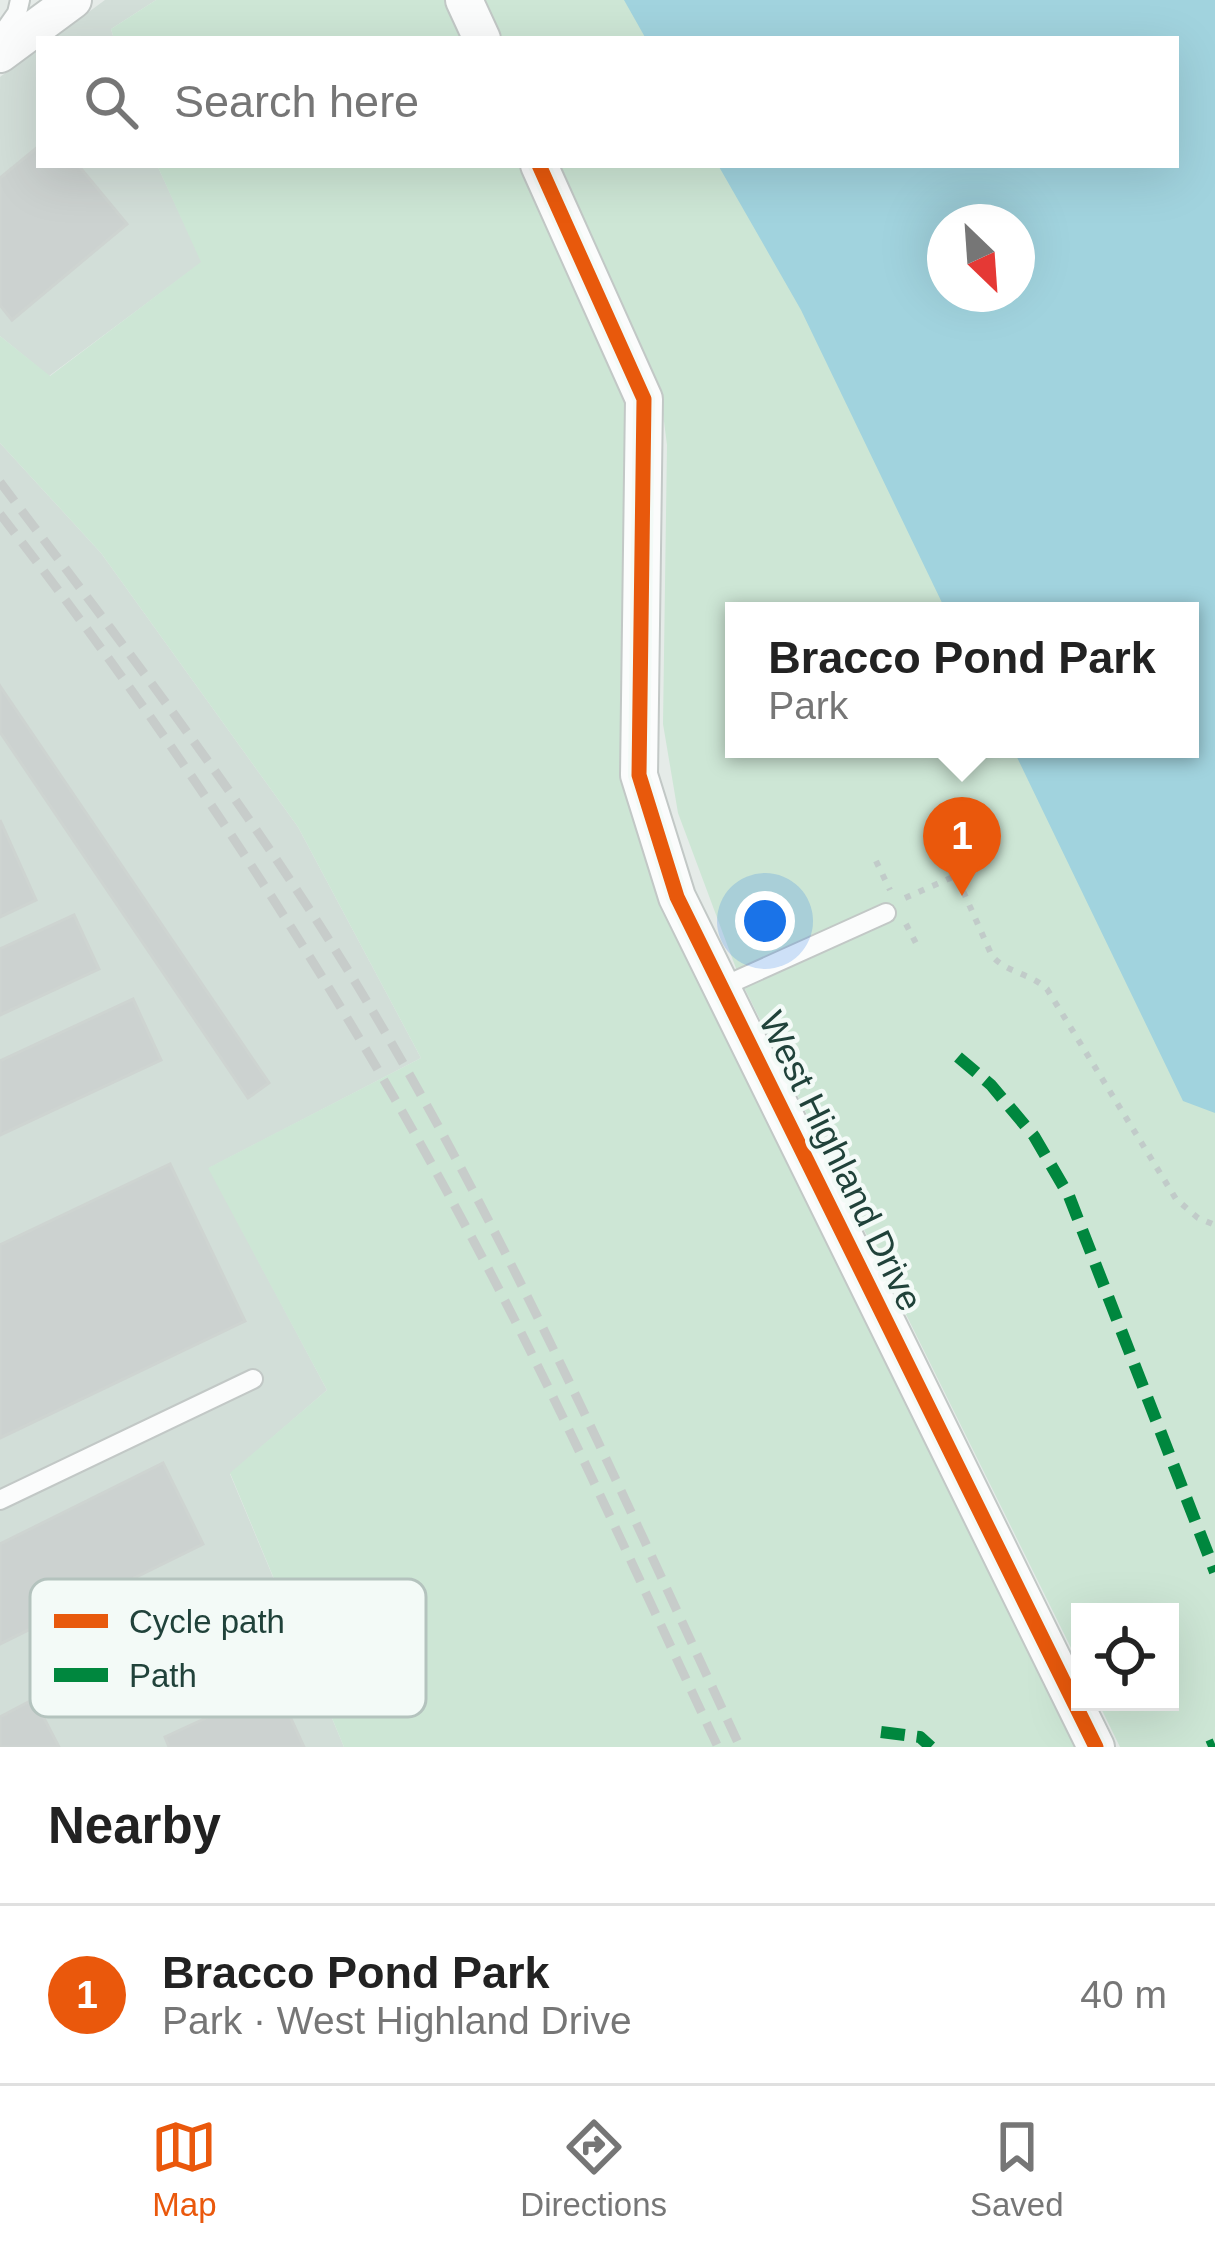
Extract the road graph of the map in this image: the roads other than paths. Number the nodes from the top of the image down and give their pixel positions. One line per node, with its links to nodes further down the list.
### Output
1 (20, 0): 5 (lane)
2 (73, 0): 6 (street)
3 (464, 0): 4 (street)
4 (481, 36)
5 (0, 37)
6 (0, 54)
7 (540, 168): 9 (street, West Highland Drive)
8 (891, 908): 9 (lane)
9 (722, 987): 12 (street, West Highland Drive)
10 (254, 1378): 11 (lane)
11 (0, 1500)
12 (1096, 1747)

